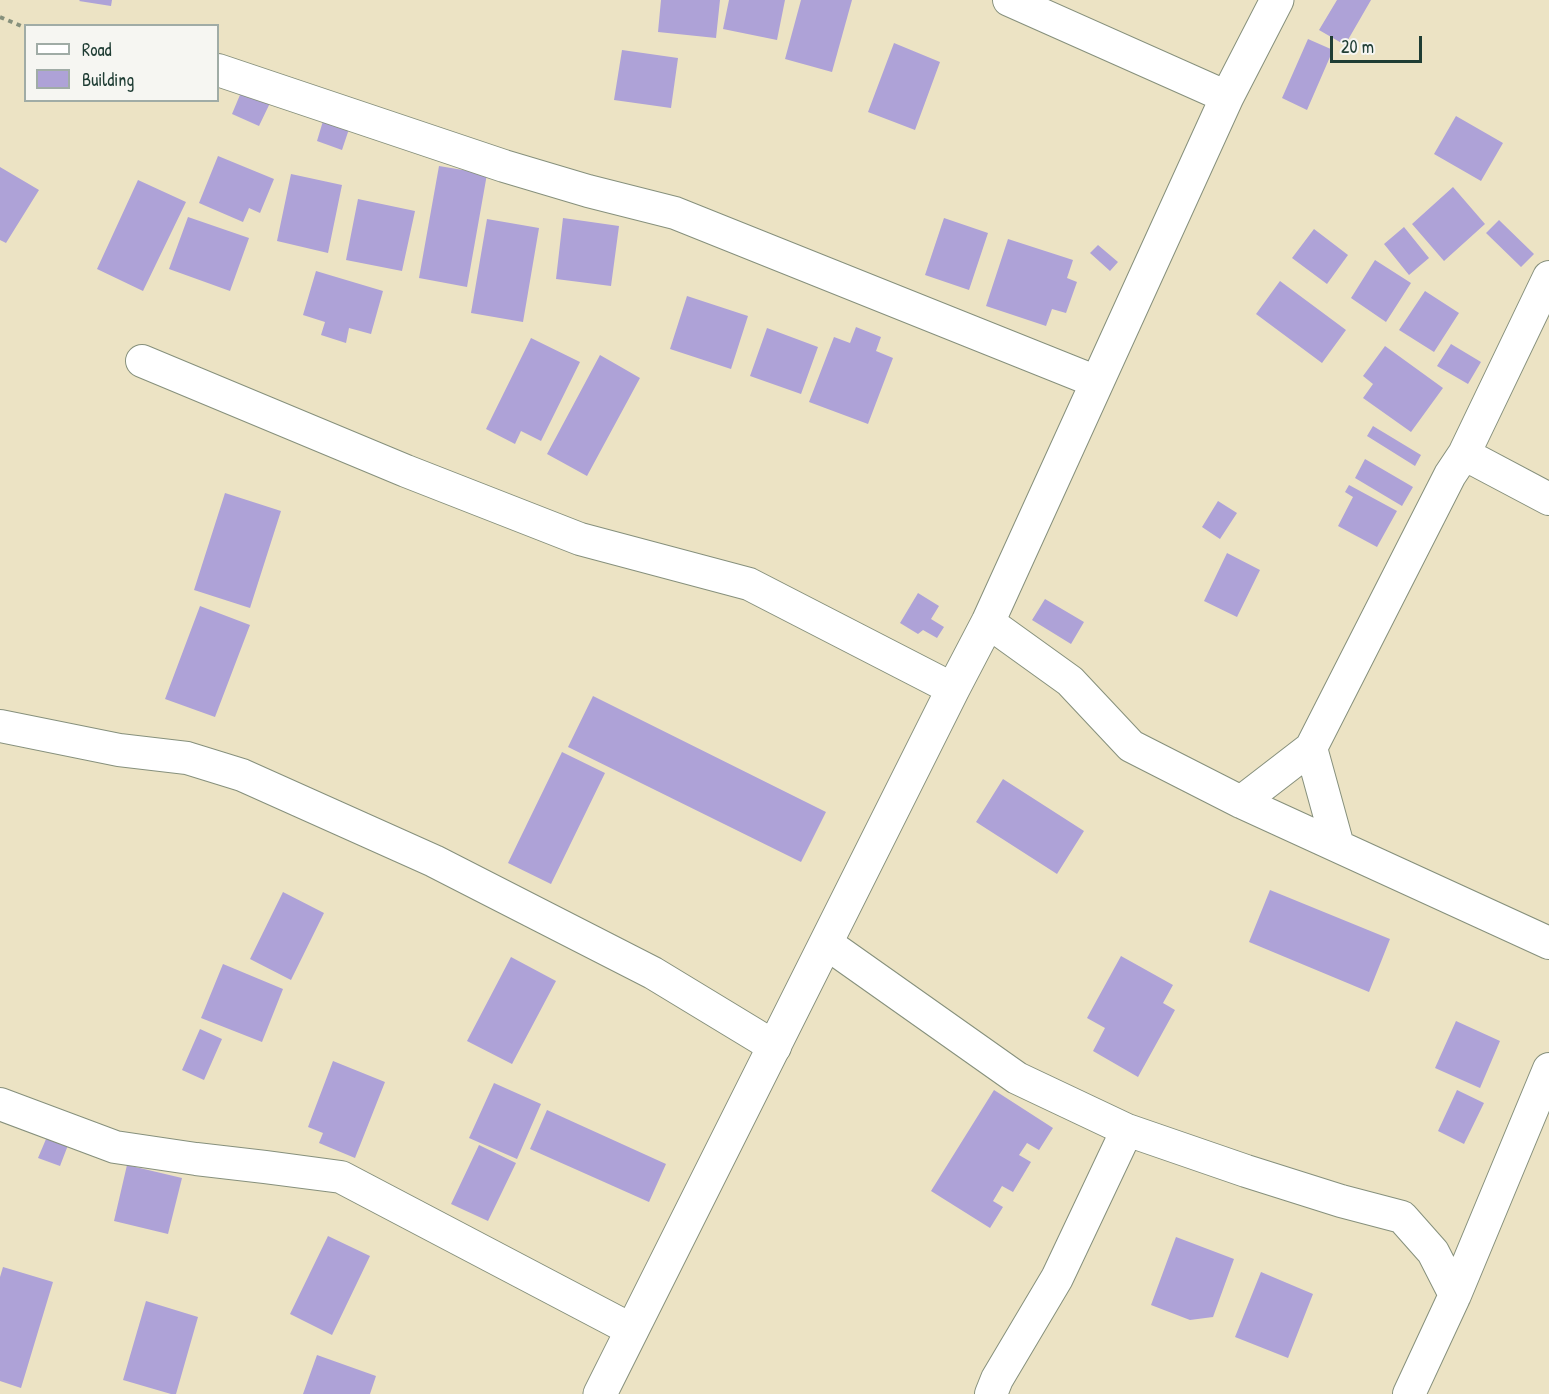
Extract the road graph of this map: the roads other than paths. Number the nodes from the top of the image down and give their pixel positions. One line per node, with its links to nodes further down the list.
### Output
1 (1009, 0): 4 (street)
2 (1277, 0): 4 (street)
3 (219, 70): 7 (street)
4 (1227, 97): 7 (street)
5 (1549, 277): 8 (street)
6 (141, 361): 11 (street)
7 (1097, 382): 10 (street)
8 (1464, 454): 9 (street); 13 (street)
9 (1549, 499)
10 (988, 622): 11 (street); 14 (street)
11 (953, 688): 17 (street)
12 (0, 726): 18 (street)
13 (1311, 748): 14 (street); 15 (street)
14 (1241, 802): 15 (street)
15 (1338, 846): 16 (street)
16 (1549, 942)
17 (826, 943): 18 (street); 21 (street)
18 (775, 1047): 23 (street)
19 (1549, 1069): 22 (street)
20 (0, 1104): 23 (street)
21 (1127, 1130): 22 (street); 25 (street)
22 (1455, 1295): 26 (street)
23 (632, 1330): 24 (street)
24 (600, 1394)
25 (991, 1394)
26 (1409, 1394)

